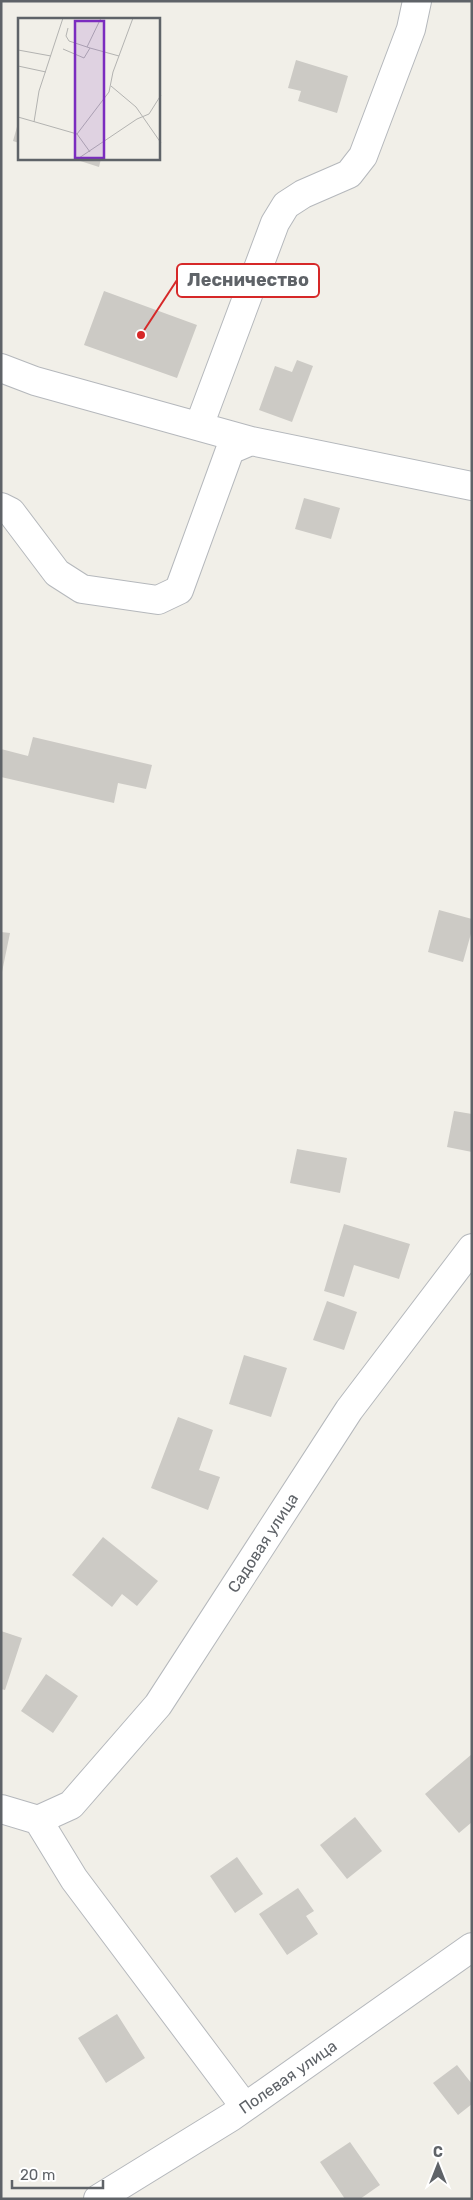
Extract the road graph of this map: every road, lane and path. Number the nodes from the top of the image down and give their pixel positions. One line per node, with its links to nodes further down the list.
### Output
1 (417, 1): 3 (street)
2 (1, 368): 3 (street)
3 (199, 426): 4 (street)
4 (251, 441): 5 (street); 6 (street)
5 (472, 486)
6 (1, 506)
7 (472, 1248): 9 (street, Садовая улица)
8 (1, 1809): 9 (street)
9 (38, 1820): 11 (street)
10 (472, 1946): 11 (street, Полевая улица)
11 (245, 2107): 12 (street, Полевая улица)
12 (98, 2199)

